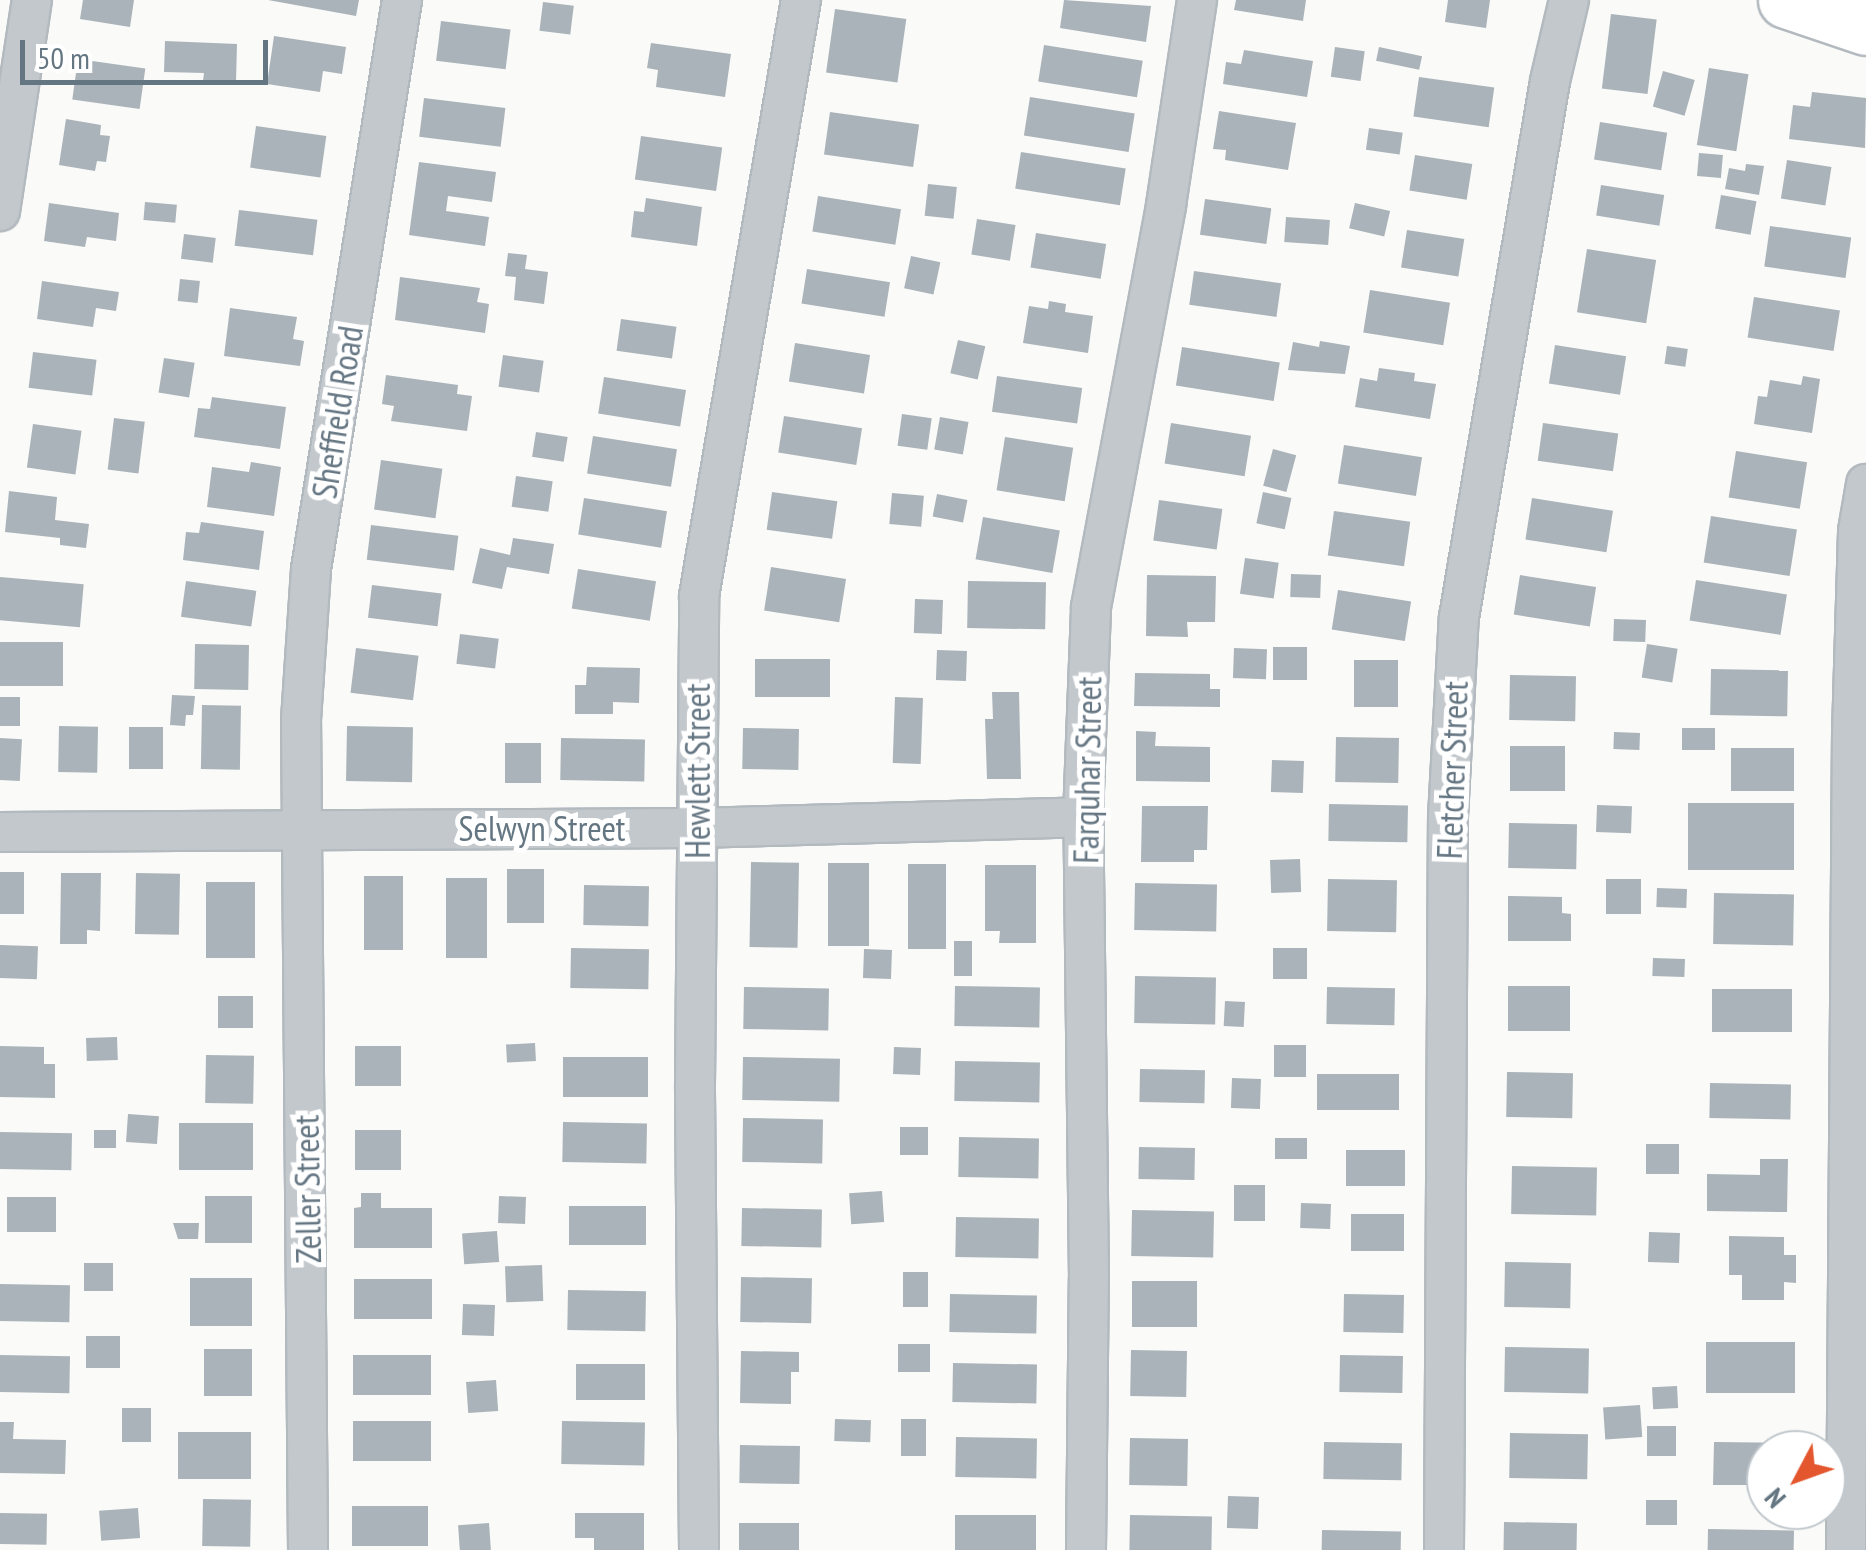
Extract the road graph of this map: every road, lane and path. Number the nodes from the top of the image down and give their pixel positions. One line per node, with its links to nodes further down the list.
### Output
1 (32, 0): 8 (street)
2 (402, 0): 11 (street, Sheffield Road)
3 (800, 0): 12 (street, Hewlett Street)
4 (1197, 0): 10 (street, Farquhar Street)
5 (1569, 0): 17 (street, Fletcher Street)
6 (1786, 0): 7 (street)
7 (1866, 27)
8 (0, 211)
9 (1866, 484): 18 (street)
10 (1083, 817): 12 (street, Selwyn Street); 16 (street, Farquhar Street)
11 (304, 827): 12 (street, Selwyn Street); 13 (street, Selwyn Street); 14 (street, Zeller Street)
12 (696, 828): 15 (street, Hewlett Street)
13 (0, 832)
14 (308, 1550)
15 (699, 1550)
16 (1086, 1550)
17 (1444, 1550)
18 (1846, 1550)

